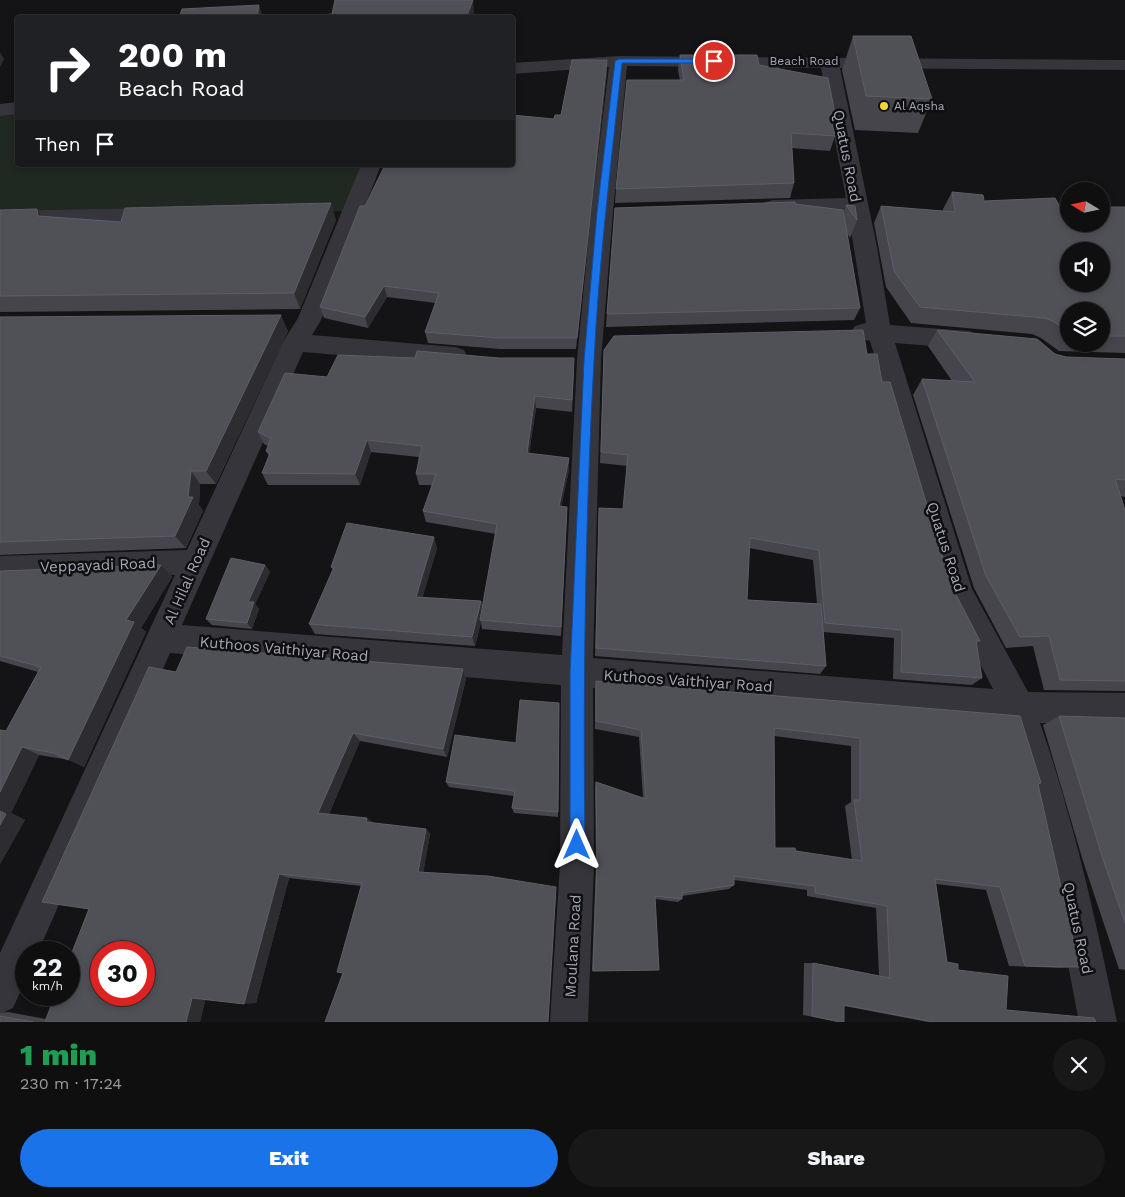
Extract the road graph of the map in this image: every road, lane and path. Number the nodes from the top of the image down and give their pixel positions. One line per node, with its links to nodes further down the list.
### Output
1 (619, 61): 2 (street, Beach Road); 4 (street, Beach Road); 18 (street, Moulana Road)
2 (829, 61): 3 (street, Beach Road); 8 (street, Quatus Road)
3 (1125, 65)
4 (515, 69)
5 (15, 108): 6 (street)
6 (0, 110)
7 (370, 167): 12 (street, Al Hilal Road)
8 (857, 204): 9 (street); 13 (street, Quatus Road)
9 (749, 208)
10 (183, 214): 11 (street)
11 (0, 218)
12 (294, 327): 17 (street); 19 (street, Al Hilal Road)
13 (879, 331): 14 (street); 16 (street); 23 (street, Quatus Road)
14 (840, 332)
15 (615, 337): 18 (street)
16 (994, 342)
17 (481, 358)
18 (579, 360): 22 (street, Moulana Road)
19 (196, 562): 20 (street, Veppayadi Road); 21 (street, Al Hilal Road)
20 (0, 568)
21 (161, 638): 22 (street, Kuthoos Vaithiyar Road); 25 (street, Al Hilal Road)
22 (577, 673): 23 (street, Kuthoos Vaithiyar Road); 26 (street, Moulana Road)
23 (1019, 707): 24 (street, Kuthoos Vaithiyar Road); 27 (street, Quatus Road)
24 (1125, 709)
25 (0, 995)
26 (569, 1022)
27 (1098, 1022)

